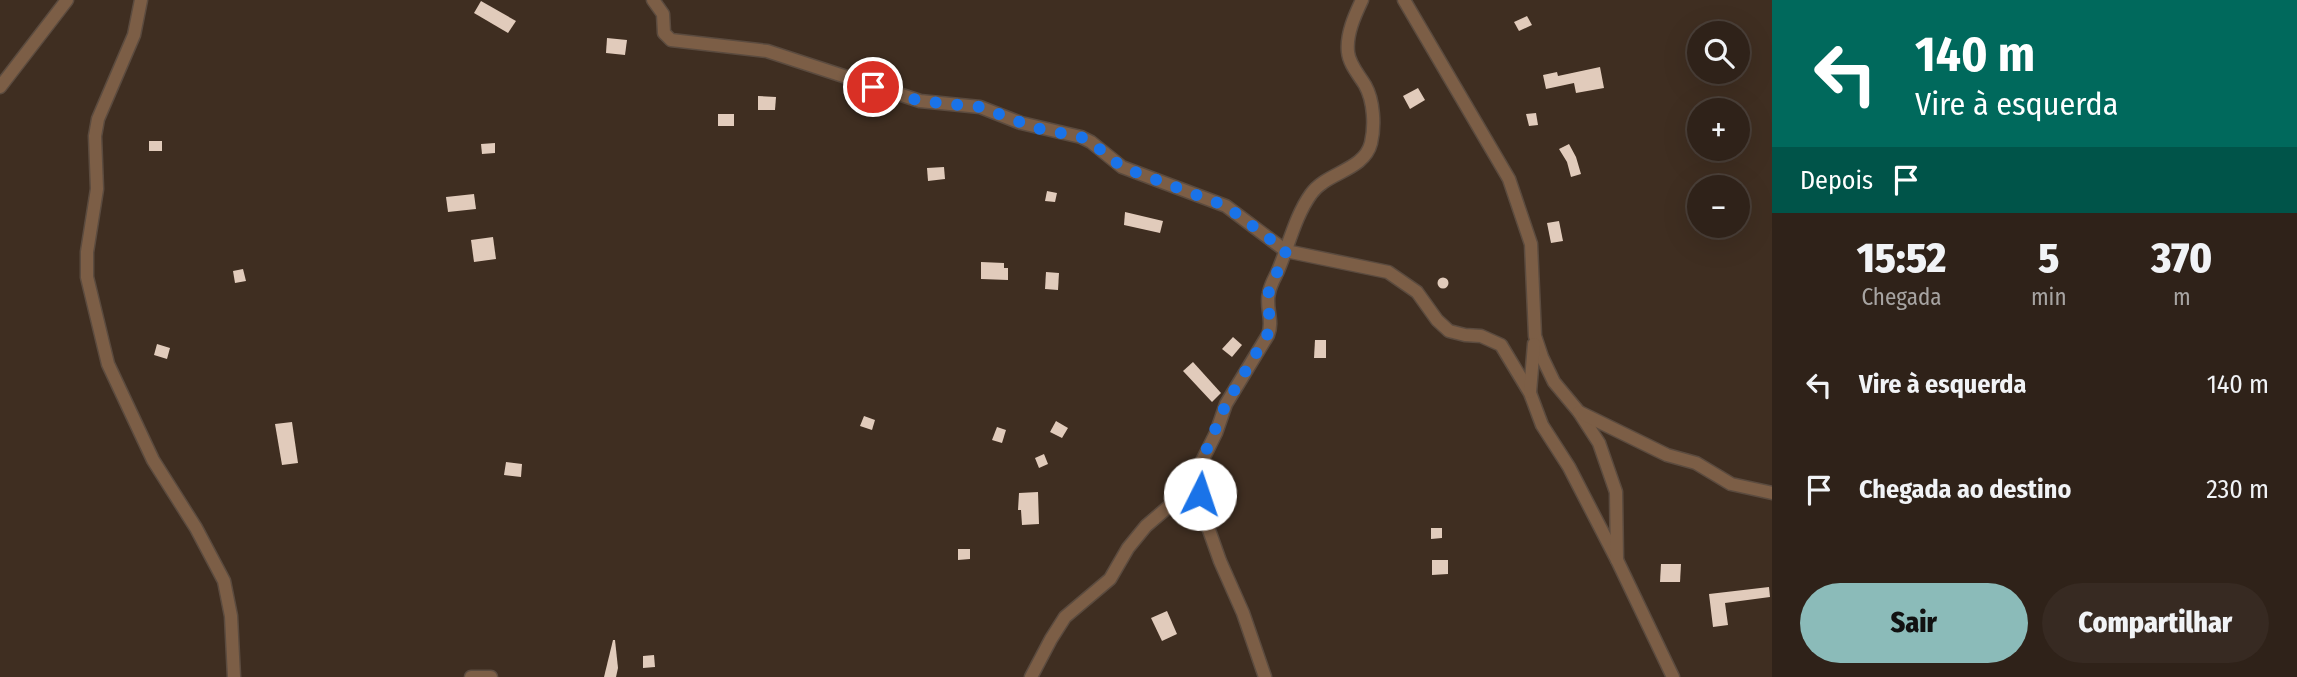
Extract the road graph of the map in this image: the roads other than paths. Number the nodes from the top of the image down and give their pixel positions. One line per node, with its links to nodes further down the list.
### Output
1 (66, 0): 6 (street)
2 (141, 0): 16 (street)
3 (653, 0): 8 (street)
4 (1362, 0): 7 (street)
5 (1404, 0): 10 (street)
6 (0, 87)
7 (1294, 231): 8 (street); 9 (street)
8 (1268, 238): 9 (street)
9 (1286, 251): 11 (street); 13 (street)
10 (1535, 336): 11 (street); 12 (street)
11 (1530, 393): 15 (street)
12 (1579, 412): 14 (street); 15 (street)
13 (1197, 472): 19 (street); 20 (street)
14 (1772, 493)
15 (1617, 560): 21 (street)
16 (234, 677)
17 (471, 677): 18 (street)
18 (491, 677)
19 (1031, 677)
20 (1265, 677)
21 (1673, 677)

